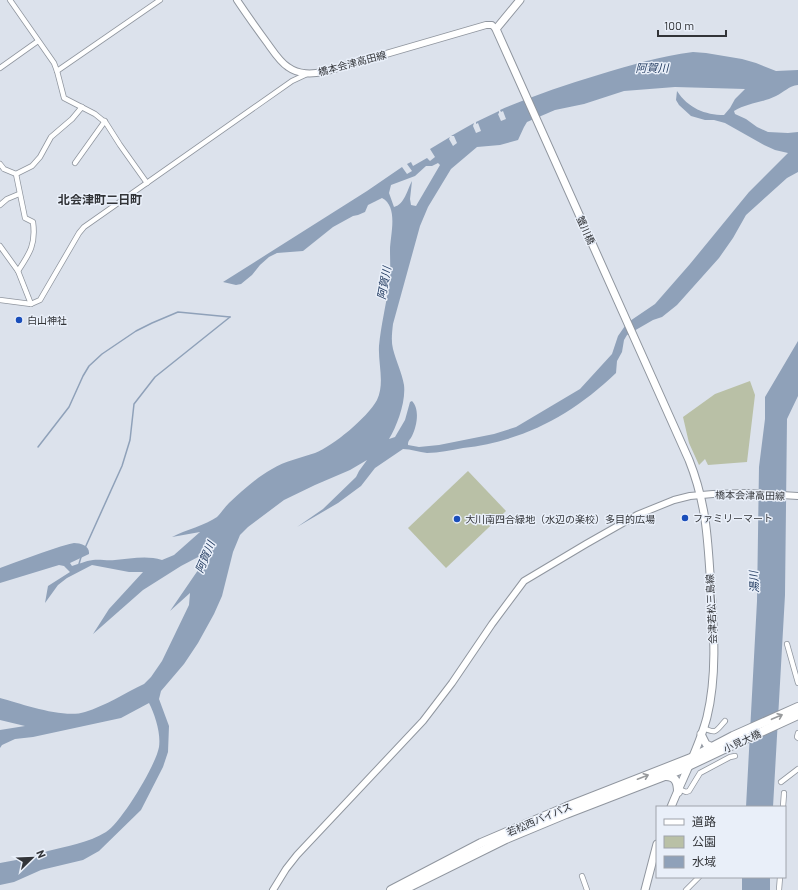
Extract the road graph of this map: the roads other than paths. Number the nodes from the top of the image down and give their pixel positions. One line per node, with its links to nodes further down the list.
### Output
1 (10, 0): 6 (street)
2 (160, 0): 8 (street)
3 (237, 0): 9 (street, 橋本会津高田線)
4 (520, 0): 5 (main road)
5 (496, 29): 9 (street, 橋本会津高田線); 22 (main road, 蟹川橋)
6 (38, 41): 7 (street); 8 (street)
7 (0, 68)
8 (57, 71): 10 (street)
9 (307, 74): 15 (street)
10 (82, 107): 11 (street); 14 (street)
11 (105, 121): 12 (street); 15 (street)
12 (75, 163)
13 (0, 164): 14 (street)
14 (16, 174): 16 (street)
15 (147, 184): 21 (street)
16 (19, 194): 17 (street); 19 (street)
17 (0, 205)
18 (0, 246): 19 (street)
19 (18, 271): 21 (street)
20 (0, 300): 21 (street)
21 (31, 304)
22 (667, 411): 23 (main road, 会津若松三島線)
23 (701, 494): 24 (street, 橋本会津高田線); 29 (main road, 会津若松三島線); 48 (street, 橋本会津高田線)
24 (797, 496)
25 (787, 644): 26 (street)
26 (798, 683)
27 (797, 712): 32 (highway, 小見大橋)
28 (725, 721): 29 (street)
29 (702, 731): 33 (main road); 35 (main road, 会津若松三島線)
30 (798, 733): 31 (street)
31 (798, 738)
32 (735, 739): 33 (highway, 小見大橋); 36 (highway, 小見大橋)
33 (712, 747): 35 (highway, 小見大橋)
34 (735, 756): 40 (street)
35 (691, 758): 36 (main road, 会津若松三島線); 49 (highway, 若松西バイパス, one-way to 35)
36 (688, 767): 38 (highway, 若松西バイパス); 40 (main road, 会津若松三島線)
37 (798, 769): 39 (street)
38 (666, 776): 40 (highway); 50 (highway, 若松西バイパス)
39 (781, 782)
40 (678, 790): 42 (main road, 会津若松三島線)
41 (784, 793): 43 (street)
42 (672, 806)
43 (783, 806)
44 (656, 848): 52 (main road)
45 (582, 876): 51 (street)
46 (698, 878): 53 (street)
47 (780, 878): 54 (street)
48 (273, 890)
49 (391, 890)
50 (404, 890)
51 (587, 890)
52 (645, 890)
53 (686, 890)
54 (779, 890)

